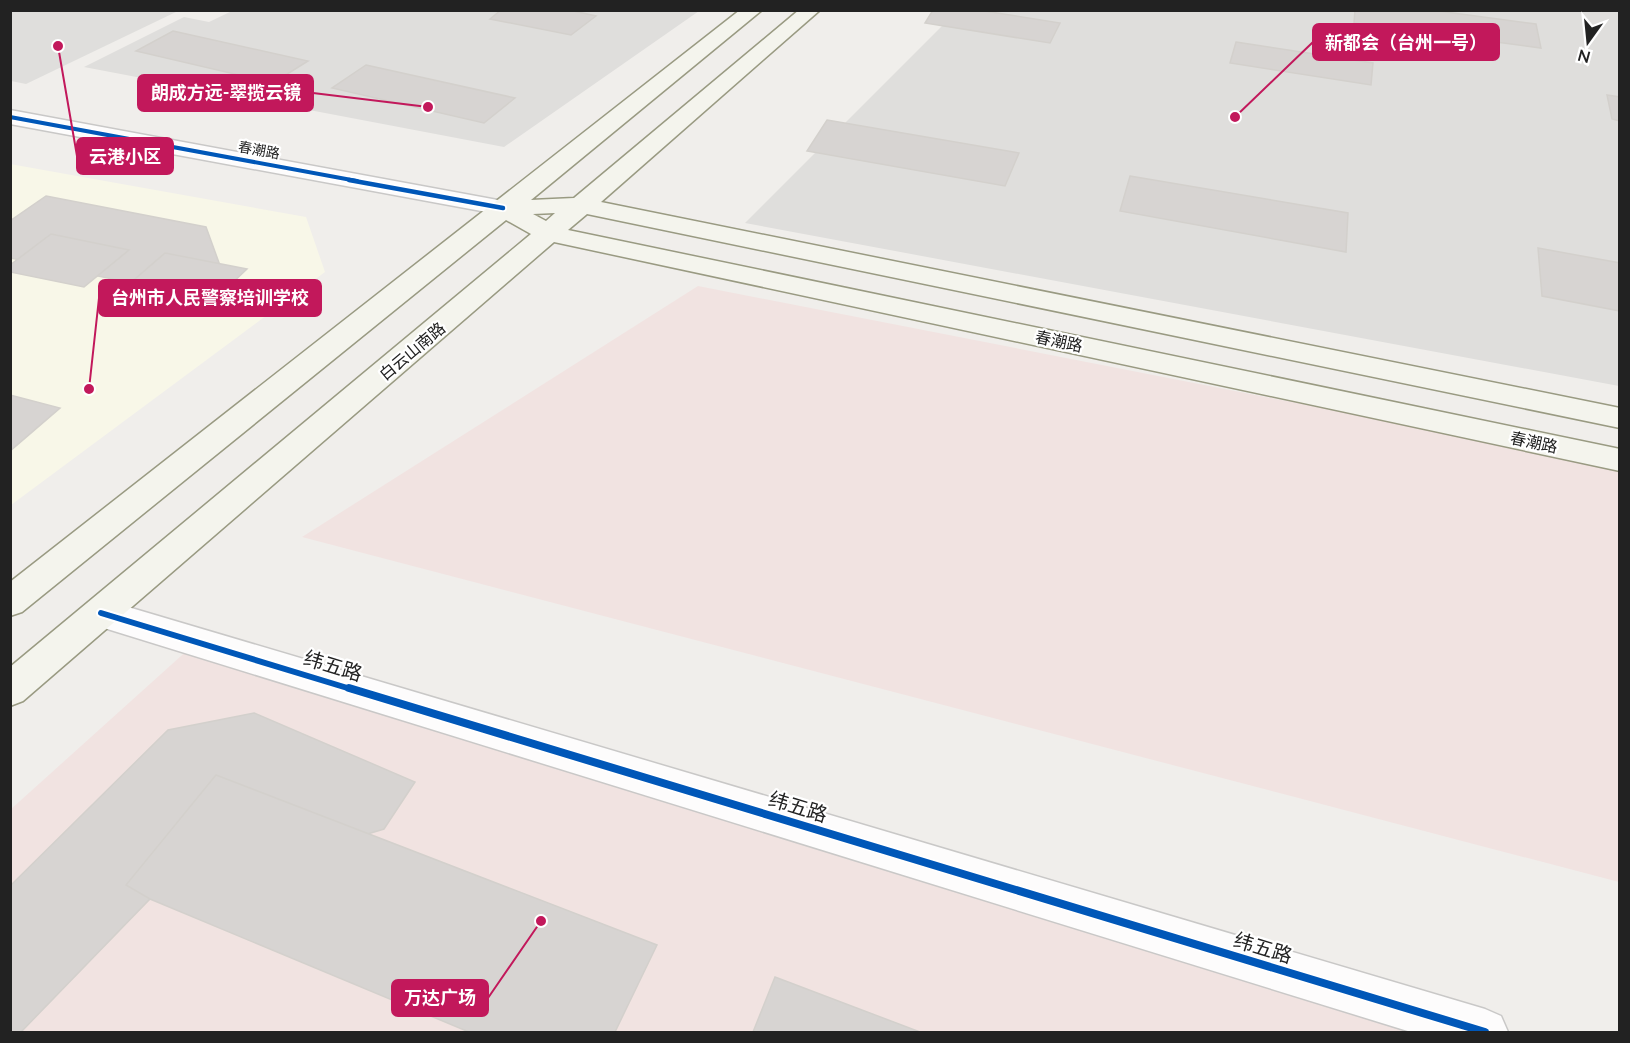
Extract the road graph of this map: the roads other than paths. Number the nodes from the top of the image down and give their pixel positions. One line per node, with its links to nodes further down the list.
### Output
1 (753, 10): 5 (main road)
2 (812, 10): 4 (main road, 白云山南路)
3 (10, 117): 5 (street, 春潮路)
4 (581, 205): 5 (main road, 春潮路); 6 (main road, 白云山南路); 7 (main road, 春潮路)
5 (503, 208): 6 (main road, 春潮路); 9 (main road)
6 (550, 234): 8 (main road, 春潮路); 10 (main road, 白云山南路)
7 (1620, 418)
8 (1620, 460)
9 (10, 602)
10 (101, 613): 11 (main road, 白云山南路); 12 (street, 纬五路)
11 (10, 690)
12 (1485, 1032)

